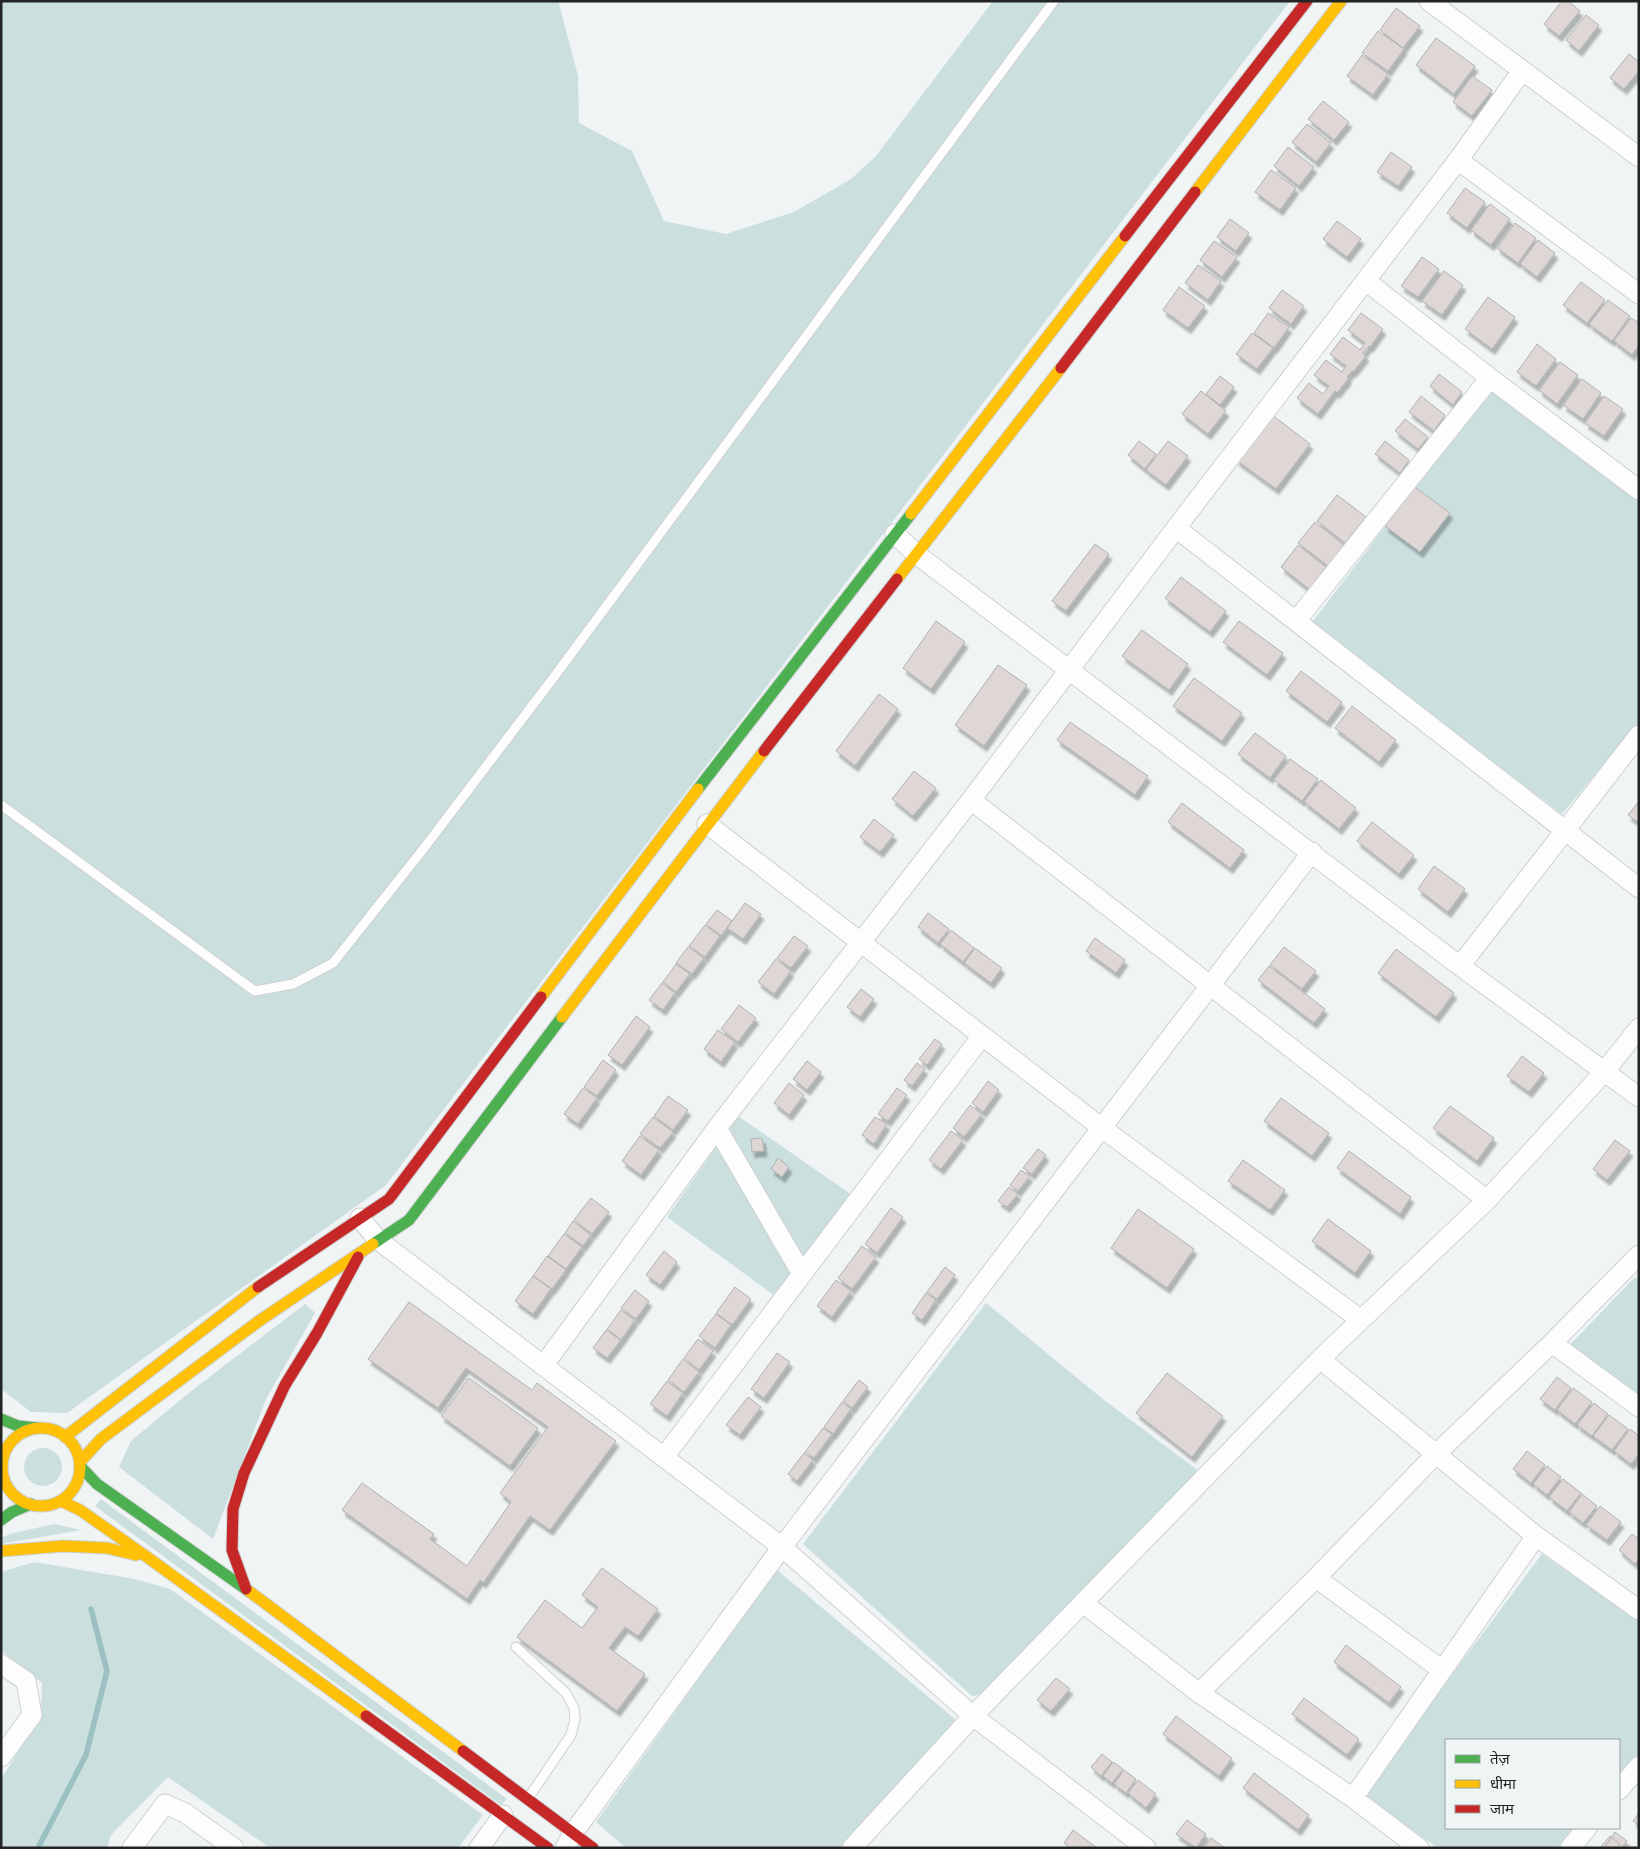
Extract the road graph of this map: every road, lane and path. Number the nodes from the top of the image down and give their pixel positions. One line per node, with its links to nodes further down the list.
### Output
1 (1054, 1): 19 (lane)
2 (1307, 1): 13 (street)
3 (1341, 1): 14 (street)
4 (1429, 1): 5 (street)
5 (1522, 71): 6 (street); 7 (street)
6 (1639, 157)
7 (1458, 160): 8 (street); 9 (street)
8 (1366, 281): 10 (street); 12 (street)
9 (1639, 294)
10 (1490, 378): 11 (street); 15 (street)
11 (1639, 490)
12 (1176, 528): 15 (street); 16 (street)
13 (895, 534): 14 (street); 34 (street)
14 (916, 554): 16 (street); 20 (street)
15 (1296, 621): 21 (street)
16 (1070, 670): 18 (street); 22 (street)
17 (1639, 736): 21 (street)
18 (971, 800): 24 (street); 26 (street)
19 (1, 805)
20 (707, 824): 24 (street); 35 (street)
21 (1564, 829): 23 (street); 25 (street)
22 (1312, 852): 25 (street); 26 (street)
23 (1639, 888)
24 (860, 942): 28 (street); 31 (street)
25 (1460, 966): 29 (street)
26 (1210, 984): 32 (street); 33 (street)
27 (1639, 1028): 29 (street)
28 (982, 1036): 32 (street); 38 (street)
29 (1605, 1070): 30 (street); 33 (street)
30 (1639, 1097)
31 (717, 1128): 38 (street); 42 (street)
32 (1102, 1128): 39 (street); 56 (street)
33 (1487, 1200): 39 (street)
34 (360, 1218): 35 (street); 46 (street)
35 (378, 1240): 36 (street); 42 (street)
36 (361, 1252): 51 (street); 60 (street)
37 (1639, 1255): 40 (street)
38 (802, 1274): 49 (street)
39 (1361, 1320): 41 (street)
40 (1552, 1342): 43 (street); 48 (street)
41 (1320, 1359): 48 (street); 61 (street)
42 (543, 1366): 49 (street)
43 (1639, 1407)
44 (1, 1419): 45 (street)
45 (37, 1428): 46 (street); 47 (street)
46 (65, 1436): 51 (street)
47 (4, 1447): 50 (street)
48 (1436, 1454): 55 (street); 59 (street)
49 (664, 1457): 56 (street)
50 (2, 1464): 53 (street)
51 (80, 1464): 52 (street); 60 (street)
52 (60, 1501): 53 (street); 58 (street)
53 (31, 1504): 54 (street)
54 (1, 1520)
55 (1536, 1536): 62 (street); 65 (street)
56 (782, 1547): 67 (street); 75 (street)
57 (1, 1551): 58 (street)
58 (146, 1557): 73 (street)
59 (1316, 1578): 65 (street); 66 (street)
60 (246, 1589): 71 (street)
61 (1083, 1603): 66 (street); 67 (street)
62 (1639, 1610)
63 (516, 1647): 71 (lane)
64 (1, 1664): 68 (street)
65 (1442, 1670): 72 (street)
66 (1199, 1693): 72 (street)
67 (973, 1716): 81 (street); 82 (street)
68 (1, 1758)
69 (1639, 1766): 70 (street)
70 (1620, 1789)
71 (528, 1798): 73 (street); 75 (street)
72 (1353, 1798): 83 (street)
73 (507, 1818): 78 (street); 79 (street)
74 (1586, 1829): 84 (street)
75 (569, 1840): 80 (street)
76 (132, 1848): 77 (street)
77 (234, 1848)
78 (479, 1848)
79 (548, 1848)
80 (593, 1848)
81 (852, 1848)
82 (1146, 1848)
83 (1419, 1848)
84 (1570, 1848)

